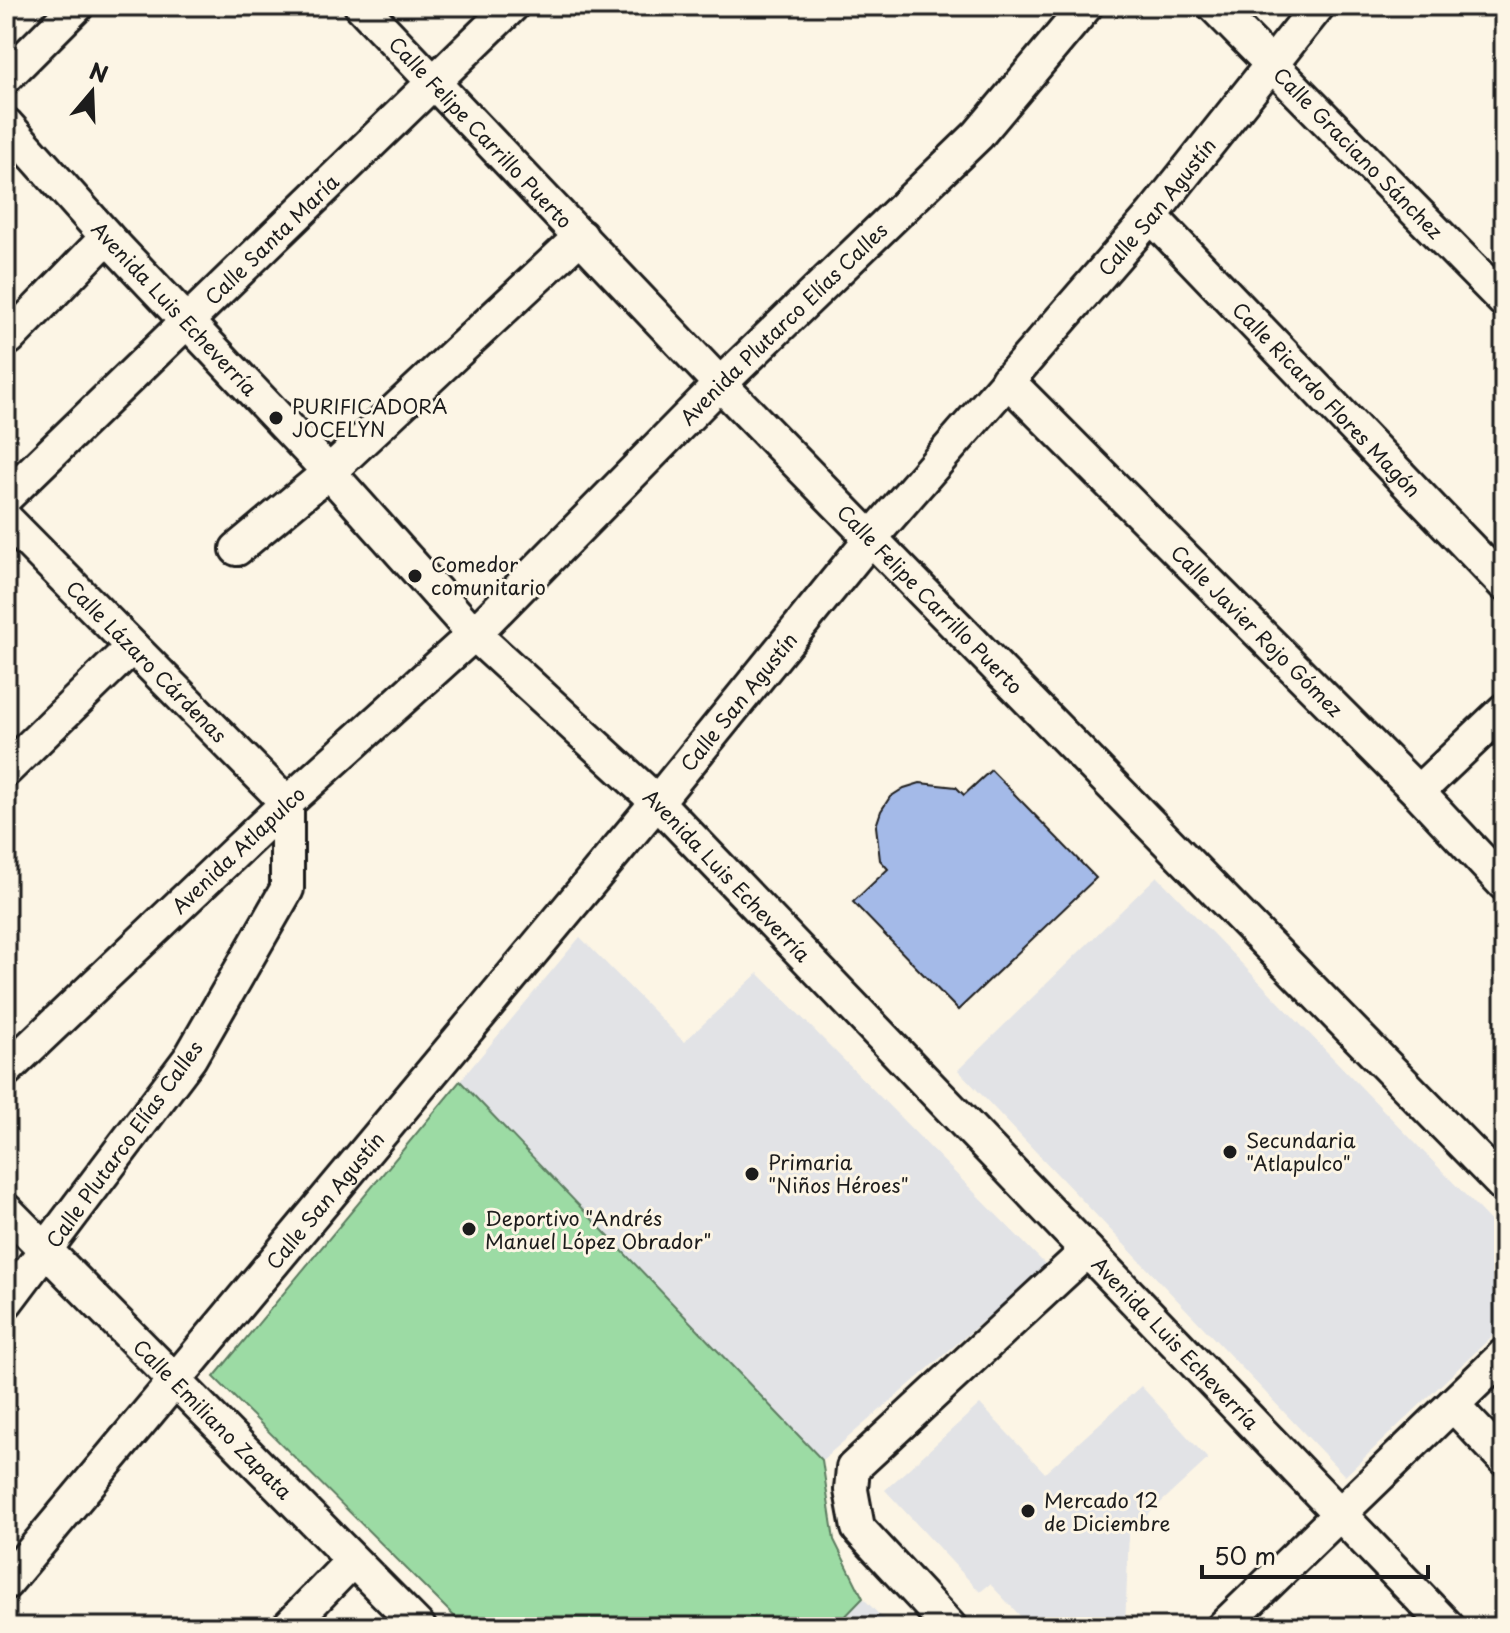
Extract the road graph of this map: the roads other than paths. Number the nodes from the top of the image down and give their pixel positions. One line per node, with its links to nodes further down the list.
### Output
1 (77, 6): 8 (street)
2 (361, 6): 9 (street, Calle Felipe Carrillo Puerto)
3 (512, 6): 9 (street, Calle Santa María)
4 (1086, 6): 18 (street, Avenida Plutarco Elías Calles)
5 (1214, 6): 7 (street, Calle Graciano Sánchez)
6 (1318, 6): 7 (street, Calle San Agustín)
7 (1270, 64): 11 (street, Calle San Agustín); 14 (street, Calle Graciano Sánchez)
8 (6, 77)
9 (433, 81): 12 (street, Calle Felipe Carrillo Puerto); 15 (street, Calle Santa María)
10 (6, 124): 13 (street, Avenida Luis Echeverría)
11 (1151, 216): 17 (street, Calle San Agustín); 24 (street, Calle Ricardo Flores Magón)
12 (581, 236): 18 (street, Calle Felipe Carrillo Puerto); 19 (street)
13 (107, 237): 15 (street, Avenida Luis Echeverría); 16 (street)
14 (1504, 301)
15 (186, 321): 19 (street, Avenida Luis Echeverría); 20 (street, Calle Santa María)
16 (9, 338)
17 (1007, 380): 22 (street, Calle San Agustín); 29 (street, Calle Javier Rojo Gómez)
18 (720, 384): 22 (street, Calle Felipe Carrillo Puerto); 25 (street, Avenida Plutarco Elías Calles)
19 (329, 472): 23 (street); 25 (street, Avenida Luis Echeverría)
20 (6, 497)
21 (6, 519): 26 (street, Calle Lázaro Cárdenas)
22 (871, 538): 30 (street, Calle San Agustín); 34 (street, Calle Felipe Carrillo Puerto)
23 (237, 549)
24 (1504, 584)
25 (474, 634): 30 (street, Avenida Luis Echeverría); 31 (street, Avenida Atlapulco)
26 (132, 647): 28 (street); 31 (street, Calle Lázaro Cárdenas)
27 (1504, 710): 29 (street)
28 (6, 770)
29 (1418, 792): 32 (street, Calle Javier Rojo Gómez)
30 (657, 802): 37 (street, Avenida Luis Echeverría); 40 (street, Calle San Agustín)
31 (287, 803): 33 (street, Avenida Atlapulco); 36 (street, Calle Plutarco Elías Calles)
32 (1504, 884)
33 (6, 1070)
34 (1504, 1186)
35 (6, 1210): 36 (street, Calle Emiliano Zapata)
36 (47, 1251): 38 (street, Calle Plutarco Elías Calles); 40 (street, Calle Emiliano Zapata)
37 (1087, 1251): 43 (street, Avenida Luis Echeverría); 48 (street)
38 (6, 1302)
39 (1504, 1355): 41 (street)
40 (175, 1381): 44 (street, Calle Emiliano Zapata); 45 (street, Calle San Agustín)
41 (1453, 1405): 42 (street); 43 (street)
42 (1504, 1459)
43 (1340, 1514): 49 (street); 50 (street, Avenida Luis Echeverría)
44 (352, 1561): 46 (street); 47 (street, Calle Emiliano Zapata)
45 (6, 1583)
46 (288, 1627)
47 (419, 1627)
48 (950, 1627)
49 (1223, 1627)
50 (1448, 1627)

